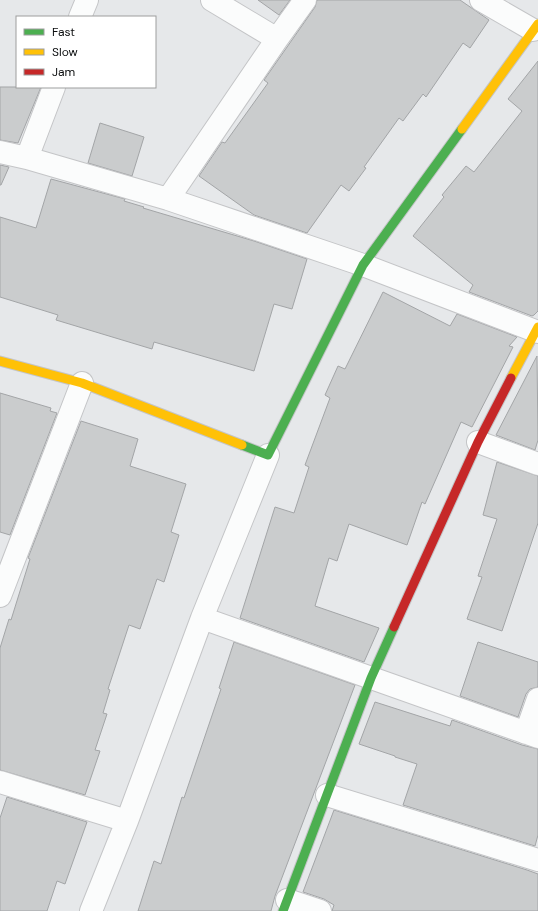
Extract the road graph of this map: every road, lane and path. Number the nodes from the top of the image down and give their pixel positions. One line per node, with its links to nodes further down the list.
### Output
1 (87, 0): 5 (street)
2 (212, 0): 7 (street)
3 (305, 0): 7 (street)
4 (481, 0): 6 (street)
5 (80, 16)
6 (535, 27): 12 (street)
7 (277, 39): 11 (street)
8 (54, 88): 10 (street)
9 (0, 152): 10 (street)
10 (27, 158): 11 (street)
11 (168, 199): 12 (street)
12 (363, 265): 13 (street); 17 (street)
13 (537, 330): 16 (street)
14 (0, 361): 15 (street)
15 (82, 383): 17 (street); 19 (street)
16 (478, 442): 18 (street); 22 (street)
17 (268, 455): 21 (street)
18 (538, 464)
19 (9, 547): 20 (street)
20 (0, 596)
21 (202, 618): 22 (street); 27 (street)
22 (371, 678): 24 (street); 26 (street)
23 (538, 700): 24 (street)
24 (532, 735)
25 (0, 782): 27 (street)
26 (327, 795): 28 (street); 29 (street)
27 (127, 821): 30 (street)
28 (538, 860)
29 (285, 906): 31 (street)
30 (91, 911)
31 (320, 911)

